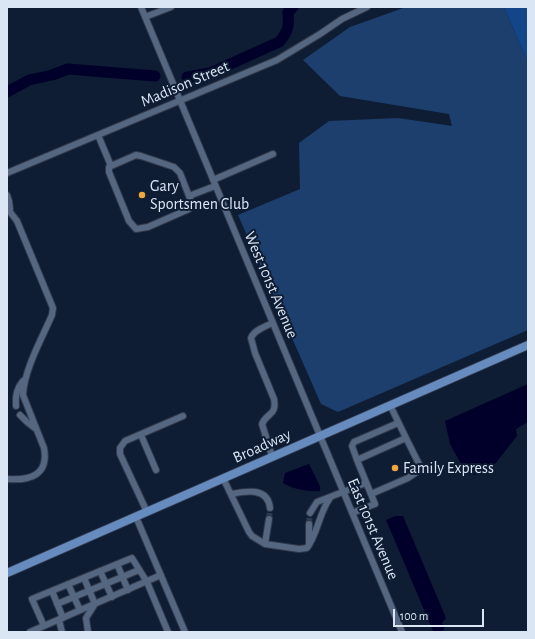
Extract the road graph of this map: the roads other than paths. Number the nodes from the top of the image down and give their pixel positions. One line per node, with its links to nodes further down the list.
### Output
1 (141, 7): 4 (street, West 101st Avenue)
2 (171, 7): 4 (street)
3 (367, 7): 5 (street, Madison Street)
4 (146, 17): 5 (street, West 101st Avenue)
5 (180, 101): 6 (street, Madison Street); 10 (street, West 101st Avenue)
6 (98, 135): 8 (street); 9 (street, Madison Street)
7 (273, 154): 10 (street)
8 (111, 166): 12 (street); 12 (street)
9 (7, 174)
10 (214, 183): 12 (street); 14 (street, West 101st Avenue)
11 (7, 195): 13 (street)
12 (189, 196)
13 (8, 209): 16 (street)
14 (272, 323): 24 (street, West 101st Avenue); 26 (street)
15 (528, 345): 17 (main road, Broadway)
16 (26, 379): 18 (street); 22 (street)
17 (390, 405): 21 (street); 24 (main road, Broadway)
18 (16, 406)
19 (20, 415): 22 (street)
20 (183, 416): 23 (street)
21 (398, 423): 25 (street); 27 (street)
22 (36, 429): 30 (street)
23 (141, 435): 28 (street); 37 (street)
24 (319, 436): 26 (main road, Broadway); 32 (street, East 101st Avenue)
25 (406, 438): 27 (street); 34 (street)
26 (272, 456): 29 (main road, Broadway)
27 (357, 460): 31 (street)
28 (156, 470)
29 (223, 478): 33 (street); 37 (main road, Broadway)
30 (7, 479)
31 (366, 483): 32 (street); 34 (street)
32 (343, 493): 35 (street); 39 (street, East 101st Avenue)
33 (232, 494): 36 (street); 43 (street)
34 (371, 494): 39 (street)
35 (330, 498): 38 (street); 44 (street)
36 (270, 508)
37 (147, 512): 40 (main road, Broadway)
38 (310, 513)
39 (352, 513): 70 (street, East 101st Avenue)
40 (136, 517): 48 (main road, Broadway); 49 (street)
41 (269, 519): 43 (street)
42 (309, 524): 44 (street)
43 (265, 544): 44 (street)
44 (309, 545)
45 (117, 564): 46 (street); 47 (street); 50 (street)
46 (139, 570): 50 (street); 52 (street)
47 (100, 571): 51 (street); 54 (street)
48 (7, 573)
49 (161, 575): 52 (street); 69 (street)
50 (122, 577): 54 (street); 56 (street)
51 (84, 578): 53 (street); 55 (street)
52 (147, 582): 56 (street); 68 (street)
53 (68, 584): 57 (street); 58 (street)
54 (106, 584): 55 (street); 59 (street)
55 (90, 590): 58 (street); 61 (street)
56 (128, 590): 59 (street)
57 (52, 591): 60 (street); 64 (street)
58 (74, 597): 60 (street); 62 (street)
59 (112, 597): 61 (street)
60 (57, 604): 63 (street)
61 (95, 604): 62 (street); 67 (street)
62 (80, 610): 63 (street)
63 (61, 619): 64 (street); 66 (street)
64 (44, 626): 65 (street)
65 (30, 632)
66 (62, 632)
67 (88, 632)
68 (168, 632)
69 (185, 632)
70 (402, 632)

